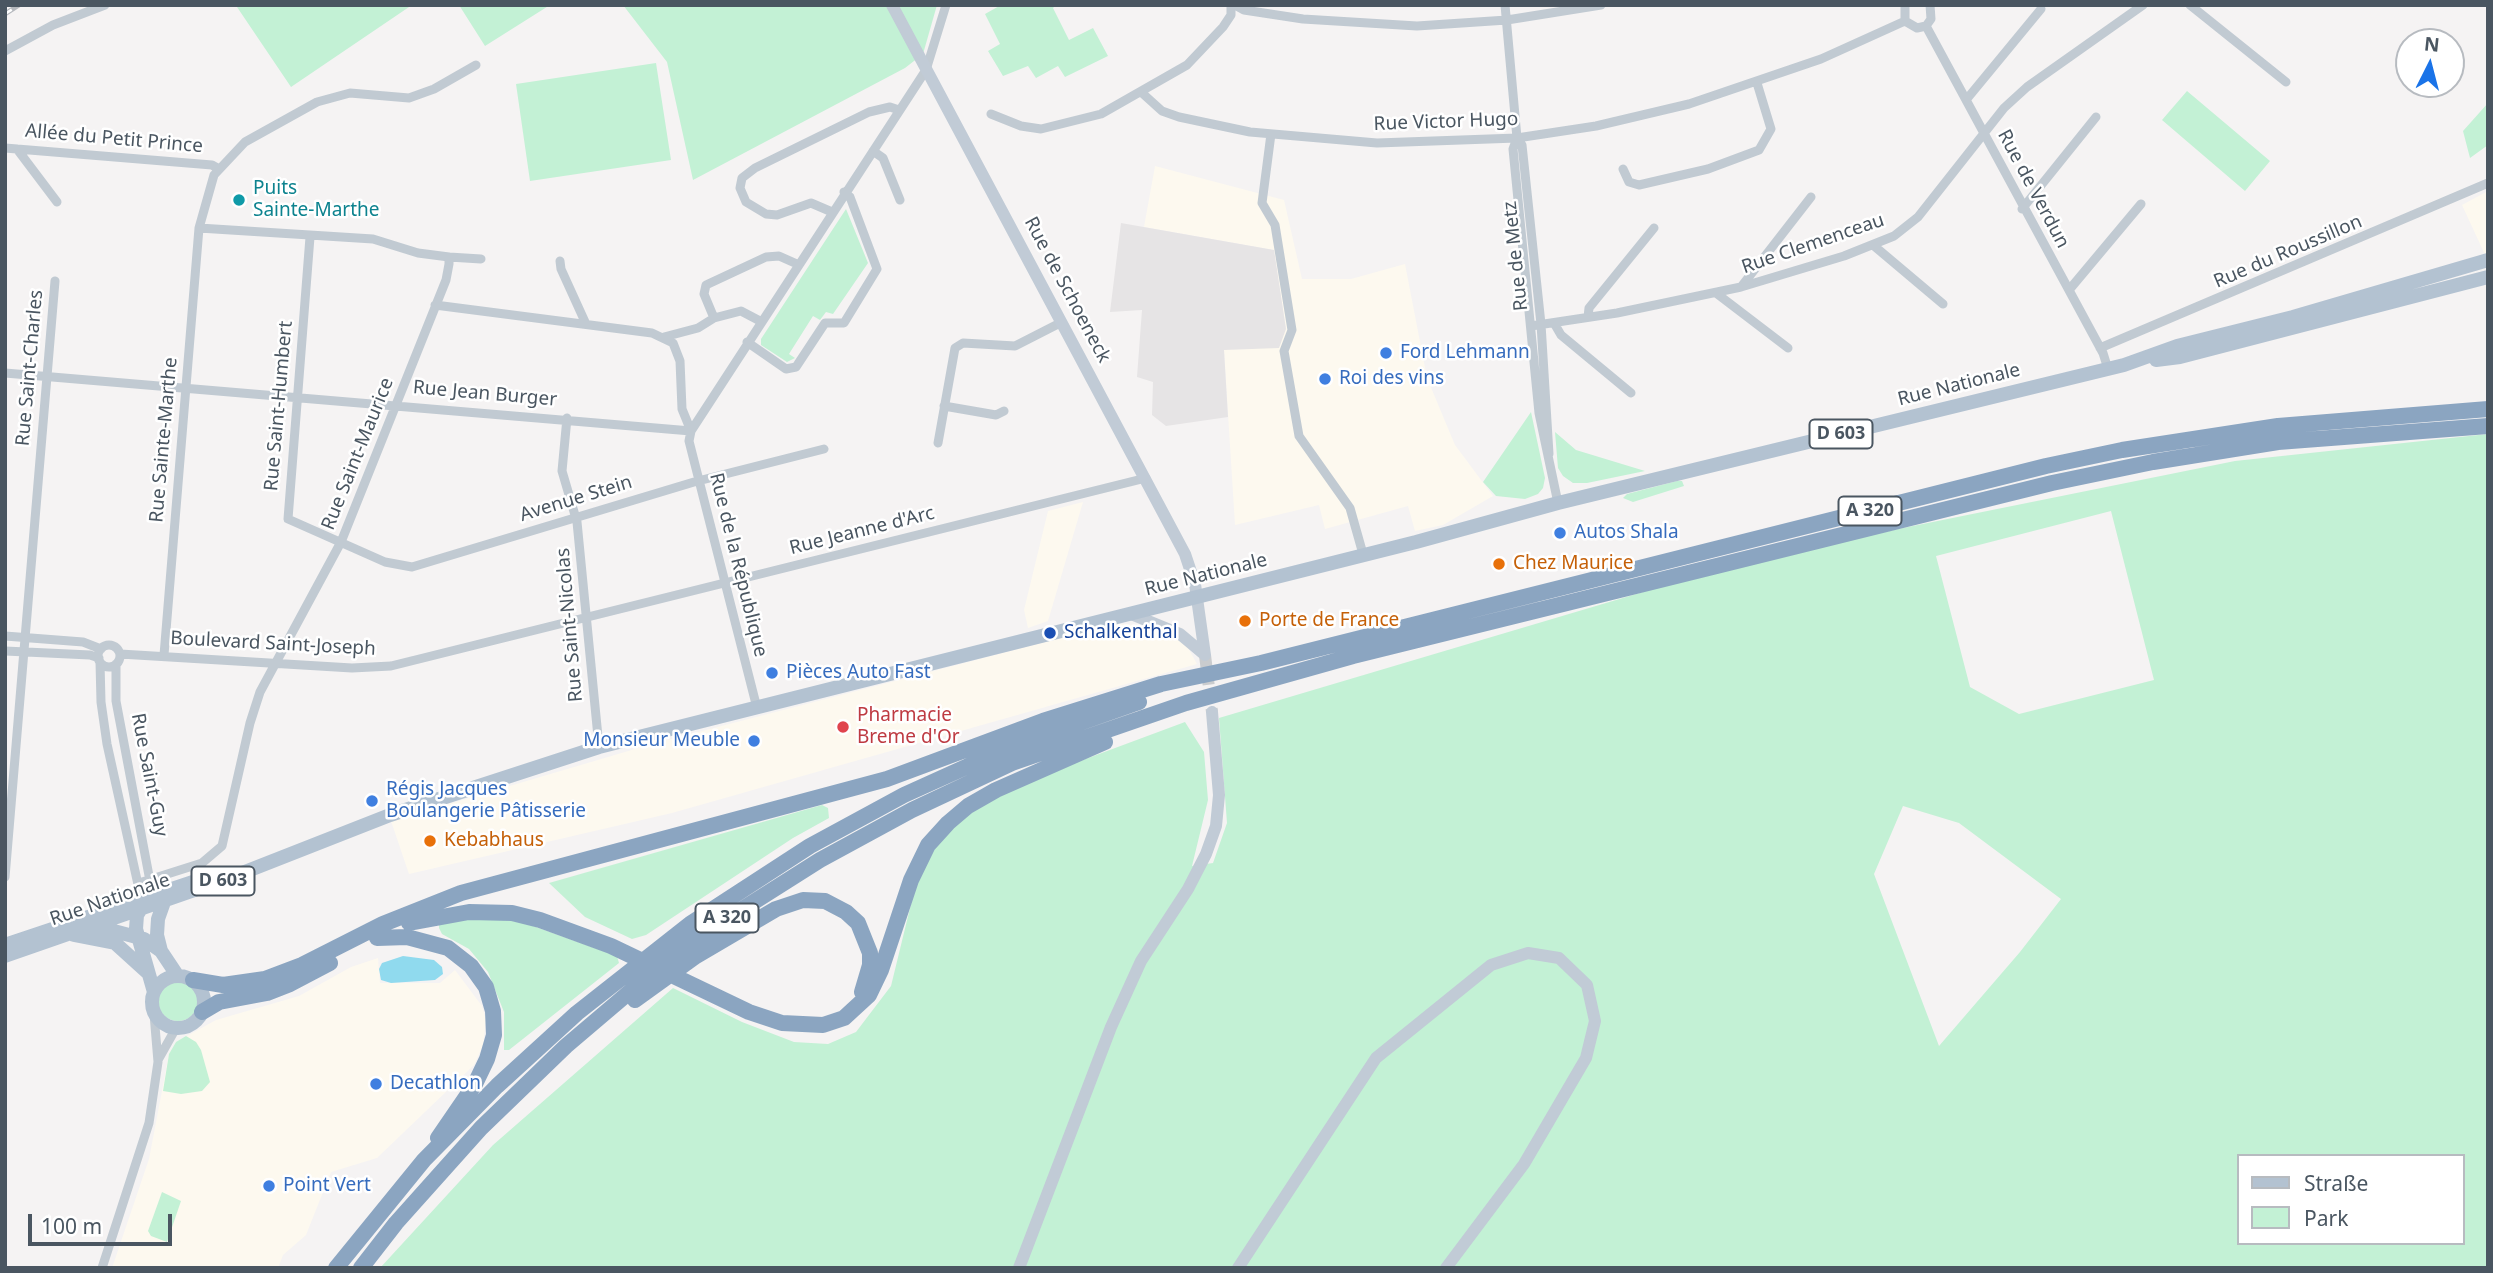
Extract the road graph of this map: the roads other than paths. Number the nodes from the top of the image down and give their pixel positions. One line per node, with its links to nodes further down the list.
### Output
1 (105, 5): 15 (street)
2 (892, 5): 17 (main road, Rue de Schoeneck)
3 (946, 5): 17 (street)
4 (1233, 5): 12 (street); 20 (street)
5 (1505, 5): 12 (street, Rue de Metz)
6 (1601, 5): 12 (street)
7 (1905, 5): 13 (street)
8 (2143, 5): 26 (street, Rue Clemenceau)
9 (2190, 5): 18 (street)
10 (1932, 6): 14 (street)
11 (2041, 9): 21 (street)
12 (1507, 20): 27 (street, Rue de Metz)
13 (1905, 21): 14 (street); 19 (street, Rue Victor Hugo)
14 (1926, 26): 21 (street, Rue de Verdun)
15 (5, 51)
16 (476, 65): 31 (street)
17 (926, 70): 22 (street); 60 (main road, Rue de Schoeneck)
18 (2286, 82)
19 (1757, 83): 27 (street, Rue Victor Hugo); 32 (street)
20 (1142, 92): 23 (street); 25 (street, Rue Victor Hugo)
21 (1966, 100): 26 (street, Rue de Verdun)
22 (899, 110): 30 (street); 40 (street)
23 (991, 114)
24 (2096, 117): 39 (street)
25 (1271, 134): 27 (street, Rue Victor Hugo); 89 (street)
26 (1984, 135): 39 (street, Rue de Verdun); 44 (street, Rue Clemenceau)
27 (1517, 138): 63 (street, Rue de Metz)
28 (5, 148): 29 (street, Allée du Petit Prince)
29 (17, 149): 31 (street, Allée du Petit Prince); 37 (street)
30 (873, 150): 34 (street); 36 (street)
31 (219, 169): 41 (street, Rue Sainte-Marthe)
32 (1623, 169)
33 (2488, 183): 67 (street, Rue du Roussillon)
34 (844, 192): 40 (street); 65 (street)
35 (1811, 197): 52 (street)
36 (900, 200)
37 (57, 202)
38 (2141, 204): 53 (street)
39 (2022, 209): 53 (street, Rue de Verdun)
40 (832, 212): 49 (street)
41 (199, 228): 43 (street); 72 (street, Rue Sainte-Marthe)
42 (1654, 228): 57 (street)
43 (310, 237): 45 (street); 74 (street, Rue Saint-Humbert)
44 (1872, 245): 52 (street, Rue Clemenceau); 55 (street)
45 (449, 257): 46 (street); 56 (street, Rue Saint-Maurice)
46 (481, 259)
47 (2488, 260): 68 (main road, Rue Nationale / D 603)
48 (560, 261): 62 (street)
49 (797, 264): 58 (street); 59 (street)
50 (2488, 276): 68 (main road, Rue Nationale / D 603)
51 (55, 281): 71 (street, Rue Saint-Charles)
52 (1741, 287): 54 (street, Rue Clemenceau)
53 (2069, 290): 67 (street, Rue de Verdun)
54 (1716, 293): 57 (street, Rue Clemenceau); 66 (street)
55 (1943, 304)
56 (435, 305): 62 (street); 75 (street, Rue Saint-Maurice)
57 (1588, 317): 61 (street, Rue Clemenceau)
58 (714, 318): 59 (street); 64 (street)
59 (761, 321): 65 (street)
60 (1062, 322): 76 (street); 84 (main road, Rue de Schoeneck)
61 (1553, 323): 63 (street, Rue Clemenceau); 73 (street)
62 (586, 324): 64 (street)
63 (1536, 325): 86 (street, Rue de Metz)
64 (664, 337): 81 (street)
65 (747, 342): 81 (street)
66 (1787, 348)
67 (2100, 348): 69 (street, Rue de Verdun)
68 (2124, 365): 69 (main road, Rue Nationale / D 603)
69 (2108, 369): 86 (main road, Rue Nationale / D 603)
70 (5, 373): 71 (street, Rue Jean Burger)
71 (47, 376): 72 (street, Rue Jean Burger); 95 (street, Rue Saint-Charles)
72 (186, 388): 74 (street, Rue Jean Burger); 99 (street, Rue Sainte-Marthe)
73 (1631, 393)
74 (298, 396): 75 (street, Rue Jean Burger); 88 (street, Rue Saint-Humbert)
75 (397, 404): 79 (street, Rue Jean Burger); 88 (street, Rue Saint-Maurice)
76 (944, 406): 78 (street); 82 (street)
77 (2488, 410): 102 (highway, A 320)
78 (1004, 411)
79 (567, 418): 81 (street, Rue Jean Burger); 87 (street, Rue Saint-Nicolas)
80 (2488, 426): 104 (highway, A 320)
81 (691, 430): 85 (street, Rue de la République)
82 (938, 443)
83 (824, 449): 85 (street, Avenue Stein)
84 (1146, 478): 90 (street, Rue Jeanne d'Arc); 91 (main road, Rue de Schoeneck)
85 (699, 481): 87 (street, Avenue Stein); 90 (street, Rue de la République)
86 (1558, 503): 89 (main road, Rue Nationale / D 603)
87 (576, 518): 88 (street, Avenue Stein); 93 (street, Rue Saint-Nicolas)
88 (341, 542): 101 (street, Rue Saint-Maurice)
89 (1363, 554): 91 (main road, Rue Nationale / D 603)
90 (726, 584): 93 (street, Rue Jeanne d'Arc); 105 (street, Rue de la République)
91 (1197, 597): 92 (main road, Rue Nationale / D 603); 92 (main road, Rue de Schoeneck)
92 (1131, 614): 105 (main road, Rue Nationale / D 603)
93 (586, 619): 101 (street, Boulevard Saint-Joseph); 107 (street, Rue Saint-Nicolas)
94 (5, 636): 95 (street, Boulevard Saint-Joseph)
95 (24, 637): 97 (street, Rue Saint-Charles); 100 (street, Boulevard Saint-Joseph)
96 (5, 651): 97 (street, Boulevard Saint-Joseph)
97 (25, 652): 100 (street, Boulevard Saint-Joseph); 108 (street, Rue Saint-Charles)
98 (120, 654): 99 (street, Boulevard Saint-Joseph); 100 (street, Boulevard Saint-Joseph); 103 (street)
99 (164, 655): 101 (street, Boulevard Saint-Joseph)
100 (100, 656): 103 (street, Boulevard Saint-Joseph); 109 (street, Rue Saint-Guy)
101 (274, 663): 109 (street, Rue Saint-Maurice)
102 (1261, 663): 110 (highway); 128 (highway, A 320)
103 (116, 664): 109 (street, Rue Saint-Guy)
104 (1186, 703): 121 (highway); 126 (highway, A 320)
105 (757, 708): 107 (main road, Rue Nationale / D 603)
106 (1212, 712): 132 (main road)
107 (599, 747): 109 (main road, Rue Nationale / D 603)
108 (5, 877)
109 (148, 895): 111 (main road, Rue Nationale / D 603); 112 (main road, Rue Nationale / D 603); 113 (main road); 117 (main road)
110 (410, 913): 115 (highway); 120 (highway)
111 (95, 926): 112 (main road, Rue Nationale / D 603); 113 (main road)
112 (69, 928): 116 (main road, Rue Nationale / D 603); 118 (main road, Rue Nationale / D 603); 119 (main road)
113 (139, 938): 117 (main road); 119 (main road)
114 (377, 938): 115 (highway); 123 (highway); 128 (highway)
115 (612, 944): 121 (highway)
116 (5, 945)
117 (161, 951): 120 (main road)
118 (5, 956)
119 (147, 972): 122 (main road)
120 (185, 978): 122 (main road); 123 (main road)
121 (702, 987): 126 (highway)
122 (154, 992): 124 (main road)
123 (202, 1012): 125 (main road)
124 (155, 1014): 125 (main road); 127 (street)
125 (176, 1028): 127 (street)
126 (566, 1046): 131 (highway, A 320)
127 (158, 1062): 129 (street)
128 (424, 1160): 130 (highway, A 320)
129 (102, 1268)
130 (336, 1268)
131 (361, 1268)
132 (1019, 1268)
133 (1238, 1268): 134 (main road)
134 (1446, 1268)

